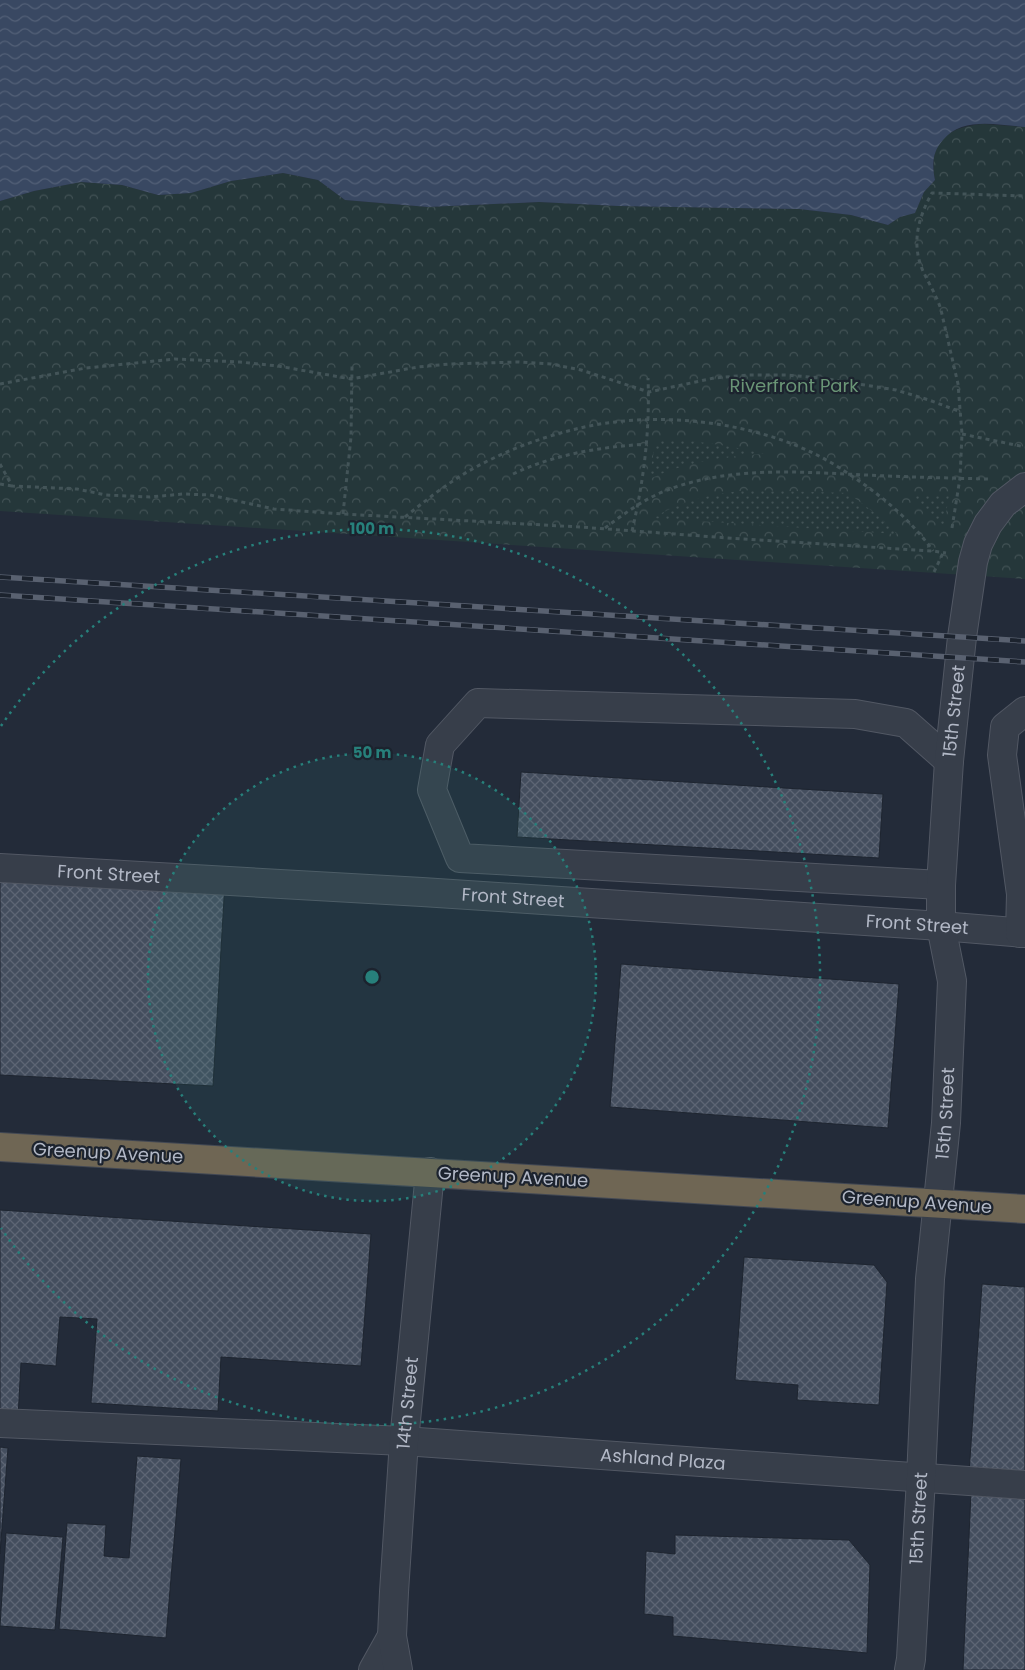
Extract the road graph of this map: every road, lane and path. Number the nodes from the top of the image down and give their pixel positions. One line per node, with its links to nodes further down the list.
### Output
1 (1025, 196): 7 (path)
2 (352, 366): 4 (path)
3 (648, 378): 6 (path)
4 (352, 379): 5 (path); 6 (path); 21 (path)
5 (0, 384)
6 (648, 392): 7 (path); 8 (path)
7 (961, 412): 9 (path)
8 (649, 420): 10 (path); 14 (path); 22 (path)
9 (962, 434): 11 (path); 15 (path)
10 (647, 444): 13 (path); 20 (path)
11 (1025, 447)
12 (0, 464): 18 (path)
13 (514, 474)
14 (849, 474): 15 (path); 20 (path); 27 (path)
15 (960, 478): 16 (path); 24 (path)
16 (995, 479)
17 (0, 484): 18 (path)
18 (12, 486): 21 (path)
19 (1025, 487): 29 (street, 15th Street)
20 (638, 506): 23 (path); 25 (path)
21 (343, 514): 22 (path)
22 (405, 517): 23 (path)
23 (605, 529): 25 (path)
24 (951, 530)
25 (632, 531): 27 (path)
26 (946, 545): 28 (path)
27 (933, 550): 28 (path)
28 (943, 552): 29 (path); 30 (path)
29 (973, 562): 32 (street, 15th Street)
30 (934, 572)
31 (1025, 710): 36 (street)
32 (949, 762): 34 (street, 15th Street); 34 (street)
33 (0, 868): 35 (street, Front Street)
34 (941, 885): 35 (street, 15th Street)
35 (941, 926): 36 (street, Front Street); 39 (street, 15th Street)
36 (1022, 933)
37 (0, 1147): 38 (highway, Greenup Avenue)
38 (430, 1172): 39 (highway, Greenup Avenue); 42 (street, 14th Street)
39 (938, 1203): 40 (highway, Greenup Avenue); 43 (street, 15th Street)
40 (1025, 1209)
41 (0, 1423): 42 (street, Ashland Plaza)
42 (404, 1441): 43 (street, Ashland Plaza); 45 (street, 14th Street)
43 (921, 1478): 44 (street, Ashland Plaza); 46 (street, 15th Street)
44 (1025, 1485)
45 (392, 1636): 47 (street, 14th Street); 48 (street, 14th Street)
46 (910, 1669)
47 (373, 1670)
48 (398, 1670)

